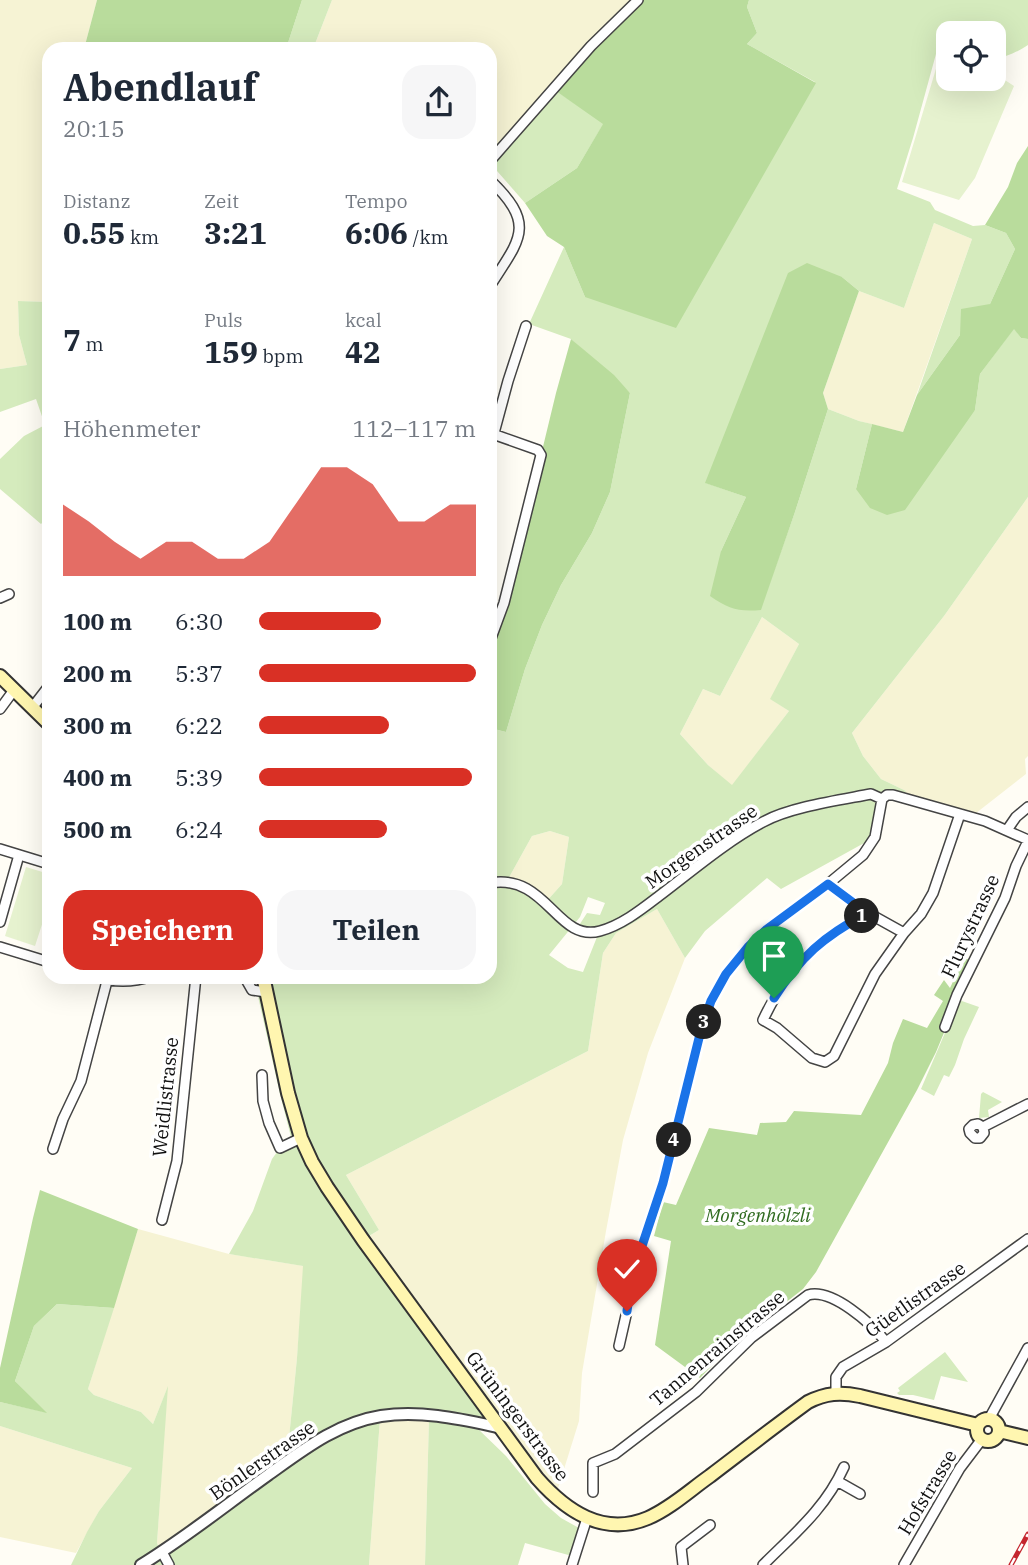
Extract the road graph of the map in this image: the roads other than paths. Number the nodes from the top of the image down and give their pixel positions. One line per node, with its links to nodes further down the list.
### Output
1 (638, 0): 2 (street)
2 (497, 152)
3 (497, 187): 4 (street)
4 (497, 275)
5 (526, 326): 6 (street)
6 (497, 417)
7 (497, 435): 8 (street)
8 (497, 622)
9 (0, 676): 10 (main road)
10 (14, 690): 12 (main road); 13 (street)
11 (42, 695): 12 (street)
12 (32, 708): 14 (main road)
13 (0, 709)
14 (42, 717)
15 (882, 799): 17 (street, Morgenstrasse); 23 (street, Morgenstrasse); 24 (street)
16 (1028, 807): 18 (street)
17 (960, 814): 18 (street, Morgenstrasse); 27 (street)
18 (1007, 830): 19 (street, Morgenstrasse)
19 (1028, 840): 35 (street, Flurystrasse)
20 (0, 849): 21 (street)
21 (19, 855): 22 (street); 26 (street)
22 (42, 862)
23 (497, 882)
24 (828, 884): 25 (street); 44 (street)
25 (867, 913): 27 (street); 27 (street)
26 (0, 922)
27 (904, 933)
28 (0, 947): 29 (street)
29 (42, 960)
30 (106, 984): 40 (street)
31 (196, 984): 41 (street, Weidlistrasse)
32 (249, 984): 34 (street)
33 (264, 984): 34 (main road, Grüningerstrasse)
34 (266, 992): 39 (main road, Grüningerstrasse)
35 (946, 1027)
36 (262, 1075): 39 (street)
37 (1028, 1104): 38 (street)
38 (983, 1127)
39 (301, 1138): 48 (main road, Grüningerstrasse)
40 (53, 1149)
41 (162, 1220)
42 (1028, 1239): 43 (street, Güetlistrasse)
43 (886, 1342): 46 (street, Güetlistrasse); 54 (street, Tannenrainstrasse)
44 (619, 1346)
45 (1028, 1348): 47 (street)
46 (836, 1393): 47 (main road, Grüningerstrasse); 56 (main road, Grüningerstrasse)
47 (983, 1422): 49 (main road); 51 (main road)
48 (498, 1427): 56 (main road, Grüningerstrasse); 58 (street, Bönlerstrasse)
49 (999, 1431): 50 (main road); 51 (main road)
50 (1028, 1438)
51 (982, 1439): 64 (street, Hofstrasse)
52 (844, 1468): 53 (street)
53 (837, 1481): 55 (street); 63 (street)
54 (593, 1492)
55 (860, 1494)
56 (587, 1518): 61 (street)
57 (710, 1525): 62 (street)
58 (162, 1552): 59 (street, Bönlerstrasse); 60 (street)
59 (141, 1565)
60 (169, 1565)
61 (572, 1565)
62 (683, 1565)
63 (763, 1565)
64 (904, 1565)

